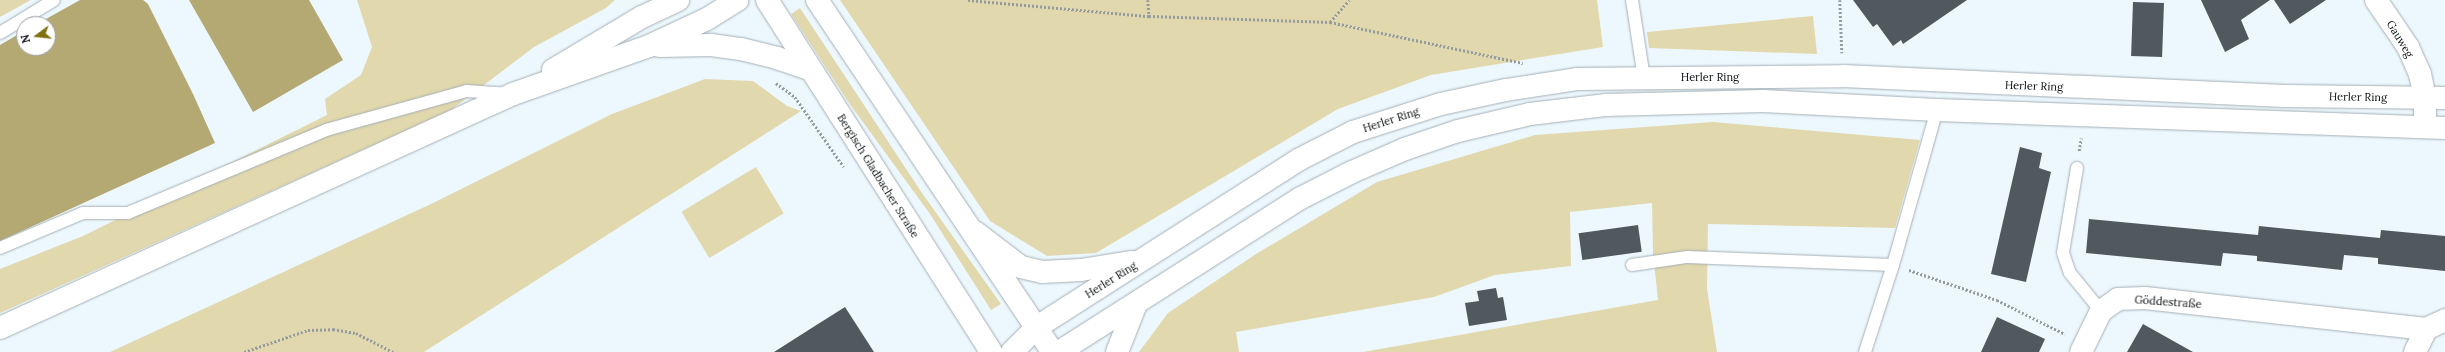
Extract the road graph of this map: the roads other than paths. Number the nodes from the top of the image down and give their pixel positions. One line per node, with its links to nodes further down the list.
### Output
1 (54, 0): 9 (lane)
2 (678, 0): 8 (main road)
3 (738, 0): 10 (main road)
4 (767, 0): 11 (main road, Bergisch Gladbacher Straße)
5 (817, 0): 18 (main road)
6 (1632, 0): 12 (lane)
7 (2376, 0): 14 (main road, Gauweg)
8 (648, 9): 13 (main road)
9 (0, 33)
10 (650, 46): 11 (main road); 13 (main road)
11 (811, 70): 29 (main road, Bergisch Gladbacher Straße)
12 (1644, 78): 14 (main road, Herler Ring); 20 (main road, Herler Ring)
13 (513, 94): 19 (lane); 27 (main road)
14 (2435, 98): 16 (main road, Gauweg)
15 (1936, 110): 16 (main road); 22 (lane); 23 (main road)
16 (2435, 127)
17 (2077, 168): 24 (lane)
18 (974, 232): 20 (main road); 26 (main road)
19 (0, 248)
20 (1142, 260): 26 (main road, Herler Ring)
21 (1632, 265): 22 (lane)
22 (1894, 265): 34 (lane)
23 (1136, 304): 32 (main road); 33 (main road)
24 (2101, 311): 25 (main road, Göddestraße); 28 (main road)
25 (2435, 325): 35 (main road)
26 (1037, 327): 30 (main road); 31 (main road)
27 (0, 328)
28 (2083, 348)
29 (991, 352)
30 (1012, 352)
31 (1053, 352)
32 (1059, 352)
33 (1117, 352)
34 (1865, 352)
35 (2415, 352)

